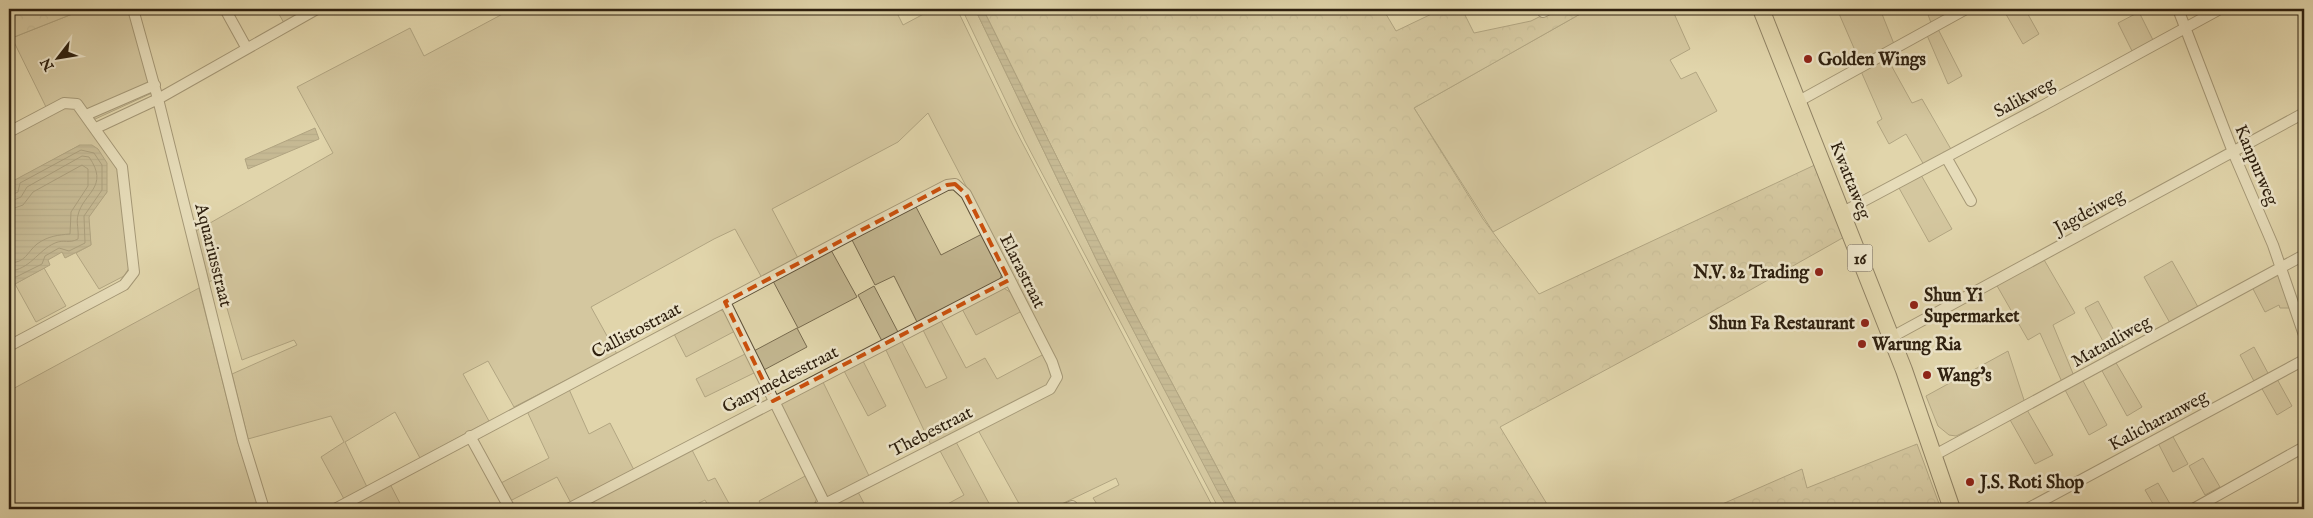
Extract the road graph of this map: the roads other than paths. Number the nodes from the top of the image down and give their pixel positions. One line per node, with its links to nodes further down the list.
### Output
1 (133, 9): 10 (street, Aquariusstraat)
2 (225, 9): 9 (street)
3 (317, 9): 9 (street)
4 (1761, 9): 13 (main road, Kwattaweg / 16)
5 (1966, 9): 13 (street)
6 (2178, 9): 8 (street, Kanpurweg)
7 (2220, 9): 8 (street, Salikweg)
8 (2185, 27): 19 (street, Kanpurweg); 20 (street, Salikweg)
9 (246, 47): 12 (street)
10 (154, 85): 11 (street); 12 (street, Aquariusstraat)
11 (141, 90): 14 (street); 16 (street)
12 (158, 99): 14 (street); 38 (street, Aquariusstraat)
13 (1799, 100): 23 (main road, Kwattaweg / 16)
14 (146, 104): 17 (street)
15 (2304, 114): 19 (street, Jagdeiweg)
16 (86, 115): 17 (street); 18 (street)
17 (96, 128): 30 (street)
18 (9, 132)
19 (2233, 152): 25 (street, Kanpurweg); 29 (street, Jagdeiweg)
20 (1946, 157): 22 (street); 23 (street, Salikweg)
21 (955, 184): 26 (street, Elarastraat); 27 (street, Callistostraat)
22 (1971, 201)
23 (1843, 212): 29 (main road, Kwattaweg / 16)
24 (2304, 254): 25 (street, Matauliweg)
25 (2282, 267): 28 (street, Kanpurweg); 36 (street, Matauliweg)
26 (1009, 280): 32 (street, Elarastraat); 33 (street, Ganymedesstraat)
27 (725, 302): 33 (street); 34 (street, Callistostraat)
28 (2304, 335)
29 (1890, 338): 36 (main road, Kwattaweg / 16)
30 (9, 346)
31 (2304, 360): 44 (street, Kalicharanweg)
32 (1057, 377): 37 (street, Thebestraat)
33 (773, 401): 37 (street); 41 (street, Ganymedesstraat)
34 (470, 436): 39 (street, Callistostraat); 40 (street)
35 (2304, 447): 45 (street)
36 (1933, 456): 43 (main road, Kwattaweg / 16)
37 (825, 504): 42 (street, Thebestraat)
38 (264, 509)
39 (335, 509)
40 (510, 509)
41 (568, 509)
42 (815, 509)
43 (1952, 509)
44 (2027, 509)
45 (2193, 509)

